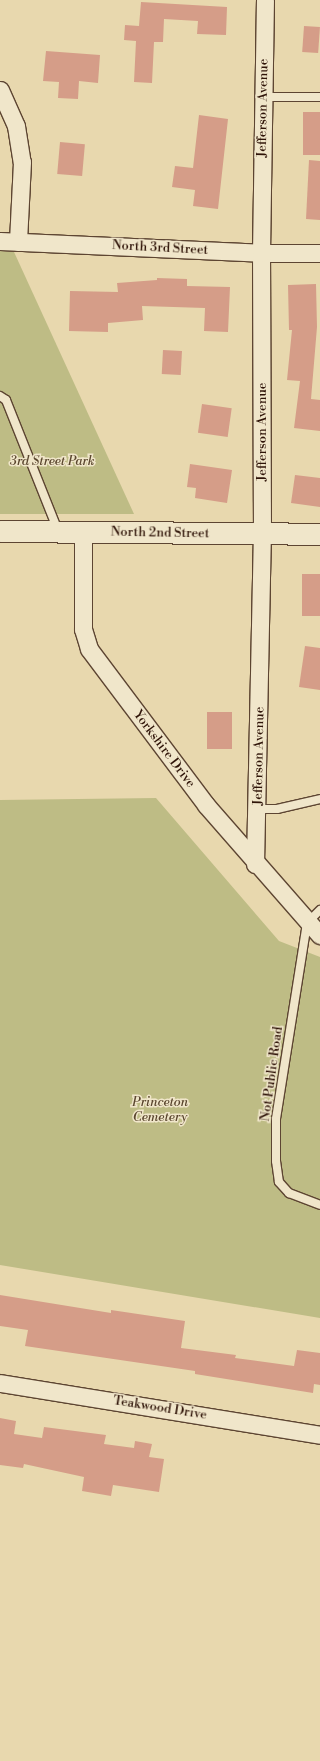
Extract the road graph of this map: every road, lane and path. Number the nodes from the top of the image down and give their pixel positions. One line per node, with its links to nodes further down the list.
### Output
1 (265, 0): 3 (street, Jefferson Avenue)
2 (0, 90): 6 (street)
3 (263, 97): 4 (lane); 7 (street, Jefferson Avenue)
4 (320, 97)
5 (0, 241): 6 (street, North 3rd Street)
6 (18, 242): 7 (street, North 3rd Street)
7 (261, 253): 8 (street, North 3rd Street); 13 (street, Jefferson Avenue)
8 (320, 253)
9 (0, 396): 11 (lane)
10 (0, 531): 11 (street, North 2nd Street)
11 (58, 532): 12 (street, North 2nd Street)
12 (83, 532): 13 (street, North 2nd Street); 17 (street, Yorkshire Drive)
13 (262, 534): 14 (street, North 2nd Street); 16 (street, Jefferson Avenue)
14 (320, 534)
15 (320, 798): 16 (lane)
16 (258, 809): 17 (street, Jefferson Avenue)
17 (255, 864): 19 (street, Yorkshire Drive)
18 (320, 910): 19 (lane)
19 (307, 923): 20 (street, Yorkshire Drive); 21 (lane, Not Public Road)
20 (320, 935)
21 (320, 1205)
22 (0, 1382): 23 (street, Teakwood Drive)
23 (320, 1435)

